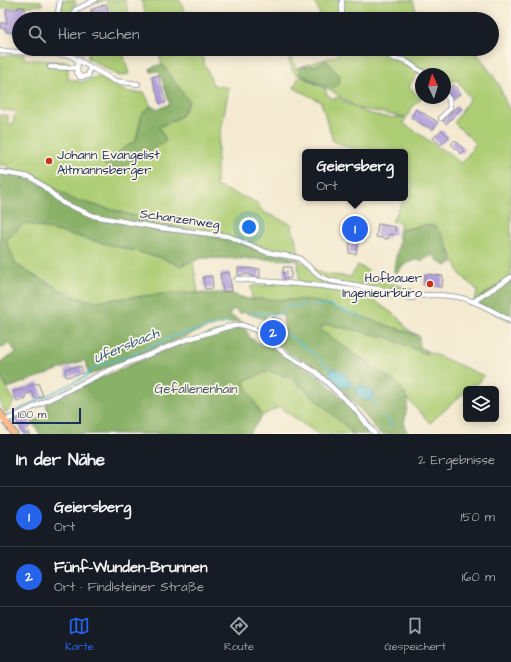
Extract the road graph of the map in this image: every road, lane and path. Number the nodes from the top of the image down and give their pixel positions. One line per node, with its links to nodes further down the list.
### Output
1 (60, 0): 4 (street)
2 (95, 0): 5 (street)
3 (342, 0): 6 (street)
4 (58, 12)
5 (74, 12)
6 (342, 12)
7 (0, 51): 8 (street)
8 (12, 51)
9 (72, 56): 11 (street)
10 (390, 56): 15 (street)
11 (78, 59): 13 (street); 14 (street)
12 (50, 66): 14 (street)
13 (90, 67): 14 (street); 16 (street)
14 (77, 68)
15 (416, 68)
16 (138, 84)
17 (450, 104): 18 (street)
18 (441, 118)
19 (0, 172): 22 (street, Schanzenweg)
20 (511, 277): 23 (street)
21 (237, 279): 22 (street)
22 (418, 296): 23 (street, Schanzenweg)
23 (474, 301): 24 (street, Schanzenweg)
24 (511, 321)
25 (0, 414): 26 (main road)
26 (2, 421): 27 (main road); 28 (street)
27 (14, 434)
28 (375, 434)

